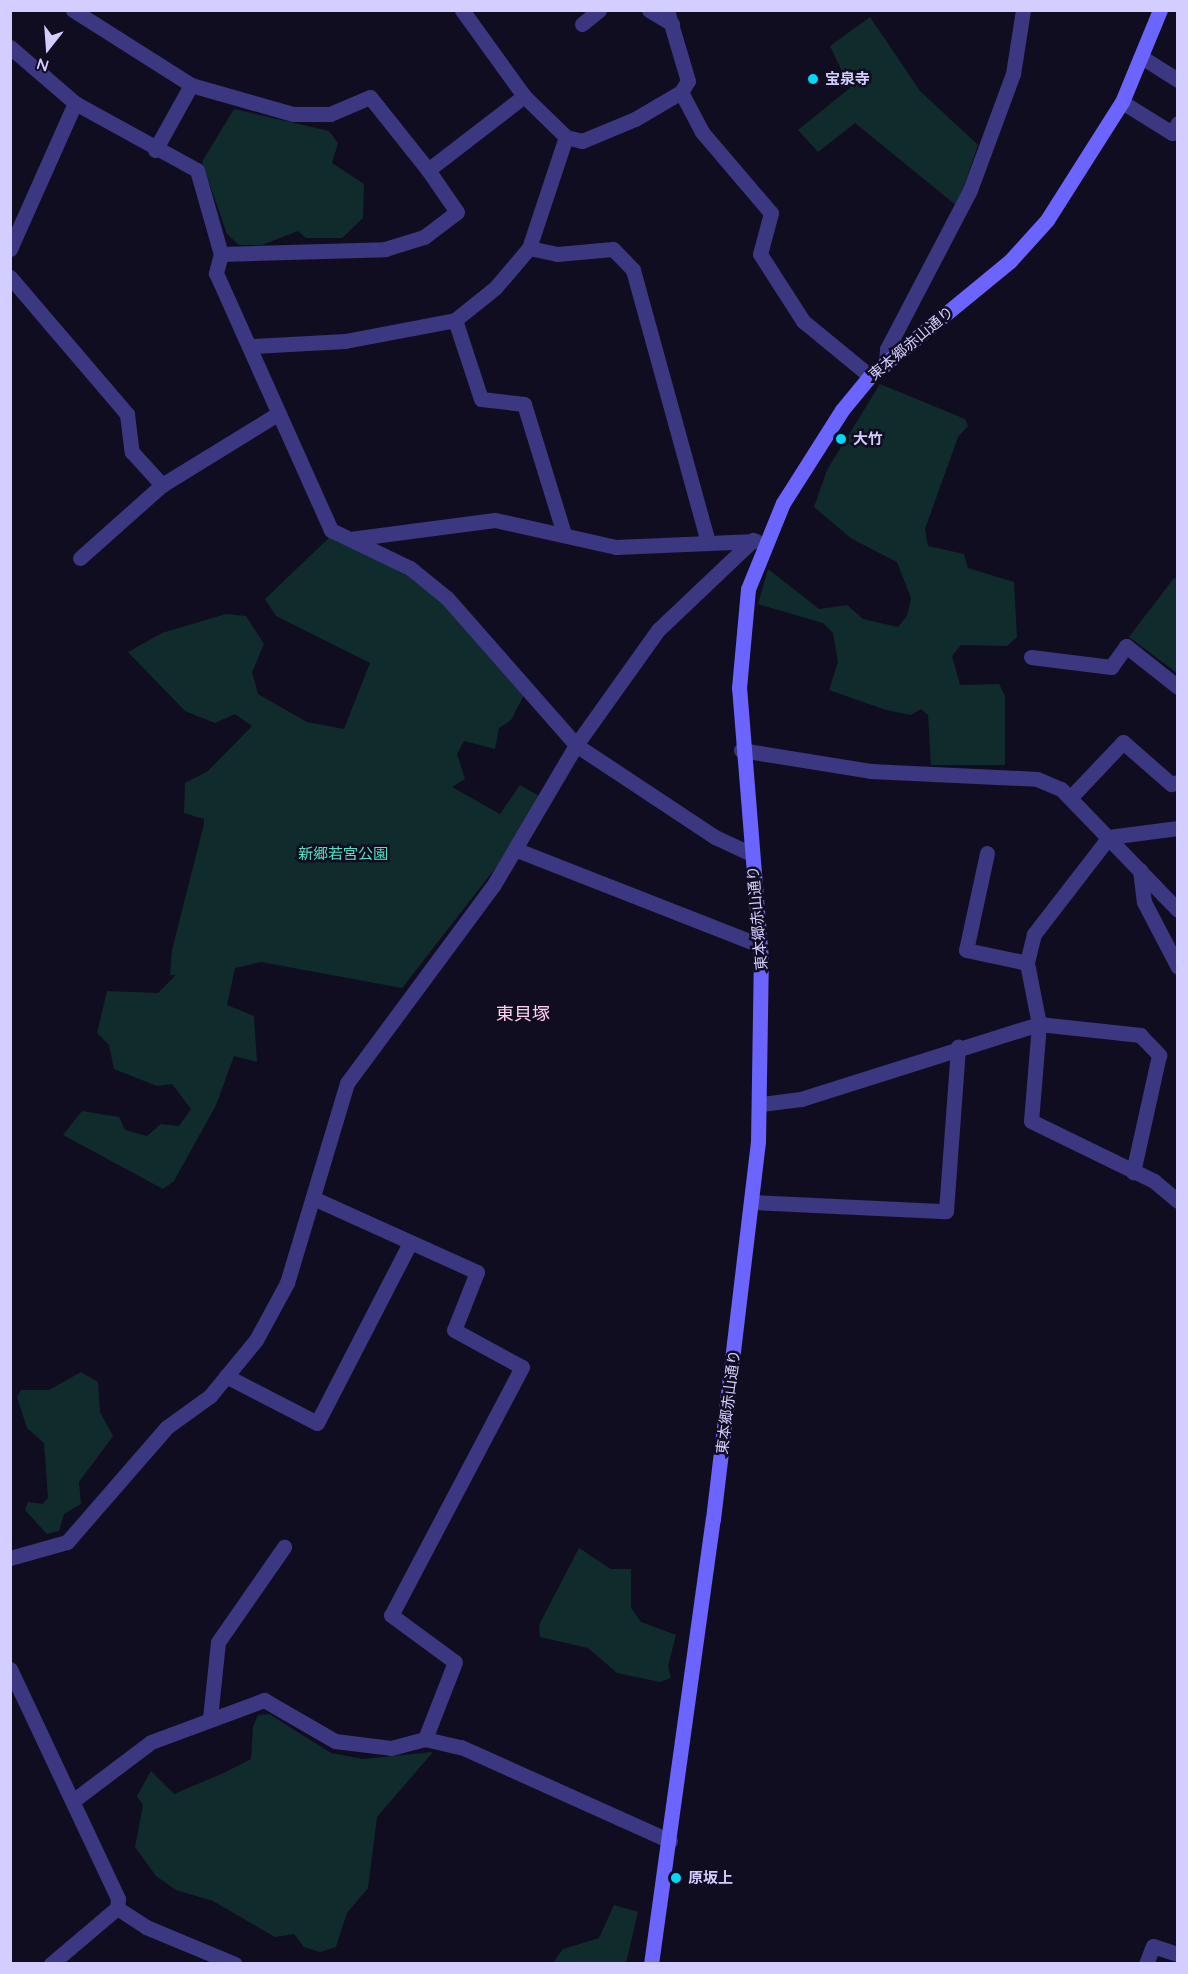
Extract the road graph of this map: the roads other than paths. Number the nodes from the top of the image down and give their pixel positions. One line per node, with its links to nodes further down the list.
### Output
1 (73, 10): 12 (street)
2 (462, 10): 14 (street)
3 (599, 10): 8 (street)
4 (649, 10): 7 (street)
5 (1023, 10): 27 (street)
6 (1160, 10): 10 (street, 東本郷赤山通り)
7 (669, 17): 13 (street)
8 (582, 24)
9 (10, 47): 16 (street)
10 (1143, 58): 11 (street); 15 (street, 東本郷赤山通り)
11 (1178, 80)
12 (191, 85): 19 (street); 20 (street)
13 (681, 92): 18 (street); 28 (street)
14 (524, 96): 18 (street); 20 (street)
15 (1122, 102): 17 (street); 27 (street, 東本郷赤山通り)
16 (75, 103): 19 (street); 22 (street)
17 (1178, 123)
18 (566, 137): 21 (street)
19 (155, 150): 23 (street)
20 (428, 170): 23 (street)
21 (529, 248): 25 (street); 34 (street)
22 (10, 249)
23 (221, 254): 26 (street)
24 (10, 277): 30 (street)
25 (455, 320): 26 (street); 31 (street)
26 (252, 346): 29 (street)
27 (886, 364): 28 (street, 東本郷赤山通り)
28 (870, 376): 33 (street, 東本郷赤山通り)
29 (279, 412): 30 (street); 32 (street)
30 (162, 485): 35 (street)
31 (564, 534): 32 (street); 34 (street)
32 (349, 539): 38 (street)
33 (758, 541): 34 (street); 38 (street); 39 (street, 東本郷赤山通り)
34 (708, 543)
35 (80, 558)
36 (1031, 657): 37 (street)
37 (1178, 687)
38 (576, 745): 44 (street); 46 (street)
39 (741, 750): 41 (street); 46 (street, 東本郷赤山通り)
40 (1178, 782): 41 (street)
41 (1070, 798): 43 (street)
42 (1178, 828): 43 (street)
43 (1109, 837): 47 (street); 50 (street)
44 (517, 850): 49 (street); 56 (street)
45 (987, 853): 50 (street)
46 (751, 854): 49 (street, 東本郷赤山通り)
47 (1140, 870): 48 (street); 51 (street)
48 (1178, 910)
49 (760, 945): 54 (street, 東本郷赤山通り)
50 (1027, 963): 52 (street)
51 (1178, 967)
52 (1039, 1024): 53 (street); 55 (street); 55 (street)
53 (958, 1046): 54 (street); 58 (street)
54 (761, 1104): 58 (street, 東本郷赤山通り)
55 (1133, 1172): 57 (street)
56 (313, 1198): 59 (street); 60 (street)
57 (1178, 1201)
58 (752, 1202): 67 (street, 東本郷赤山通り)
59 (410, 1243): 60 (street); 65 (street)
60 (226, 1376): 62 (street)
61 (284, 1547): 64 (street)
62 (10, 1558)
63 (10, 1670): 66 (street)
64 (210, 1718): 65 (street); 66 (street)
65 (425, 1739): 67 (street)
66 (74, 1800): 68 (street)
67 (669, 1841): 72 (street, 東本郷赤山通り)
68 (117, 1908): 70 (street); 71 (street)
69 (1178, 1954): 73 (street)
70 (51, 1964)
71 (235, 1964)
72 (651, 1964)
73 (1146, 1964)

